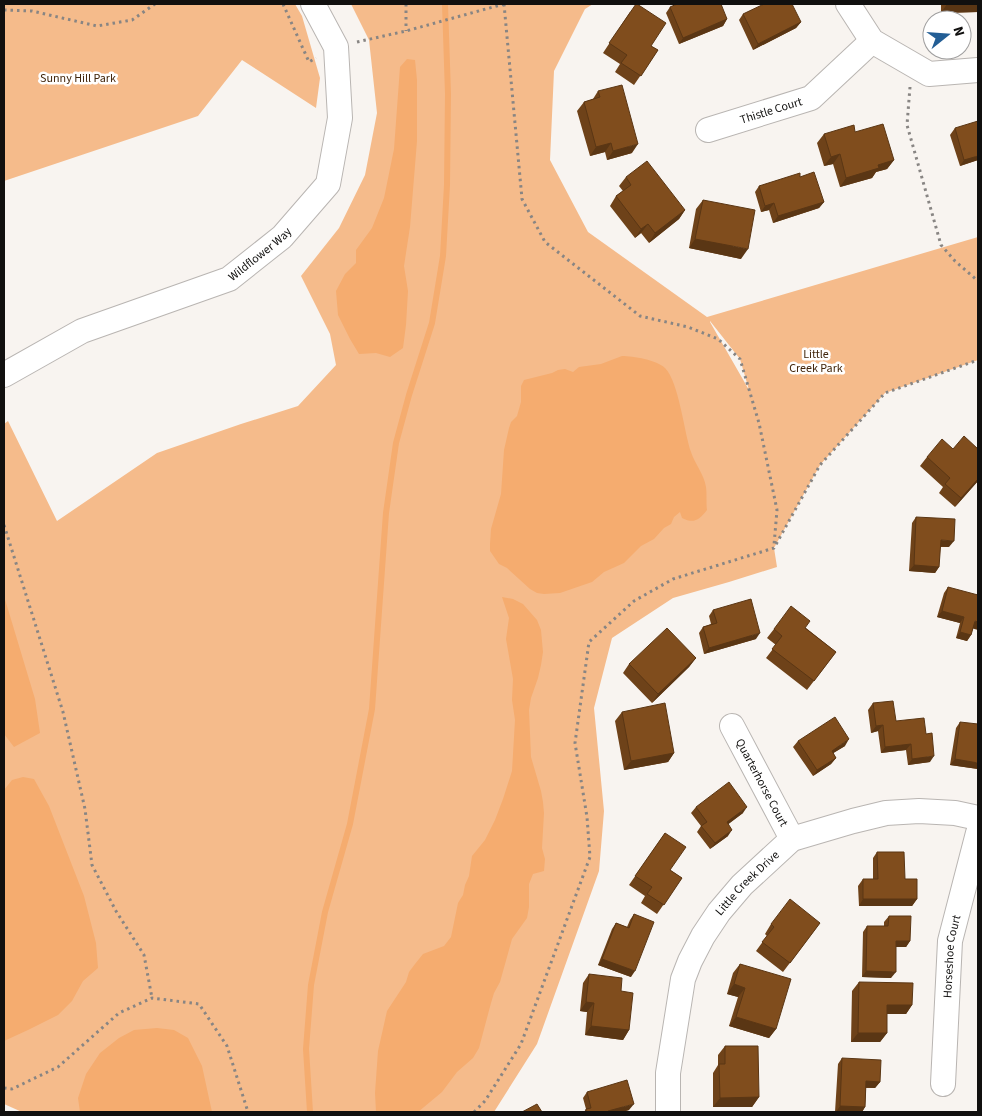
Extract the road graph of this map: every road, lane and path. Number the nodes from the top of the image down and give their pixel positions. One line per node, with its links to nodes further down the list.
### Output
1 (156, 4): 6 (path)
2 (313, 4): 13 (street, Wildflower Way)
3 (406, 4): 4 (path)
4 (504, 4): 15 (path)
5 (848, 4): 7 (street)
6 (4, 10)
7 (872, 41): 8 (street); 10 (street, Thistle Court)
8 (912, 64): 9 (street); 11 (path)
9 (978, 70)
10 (708, 130)
11 (978, 281)
12 (978, 360): 15 (path)
13 (4, 374)
14 (4, 525): 20 (path)
15 (774, 548): 24 (path)
16 (732, 726): 19 (street, Quarterhorse Court)
17 (978, 818): 19 (street, Little Creek Drive)
18 (978, 833): 21 (street, Horseshoe Court)
19 (792, 839): 25 (street, Little Creek Drive)
20 (152, 998): 22 (path); 23 (path)
21 (943, 1084)
22 (4, 1088)
23 (248, 1112)
24 (474, 1112)
25 (668, 1112)

